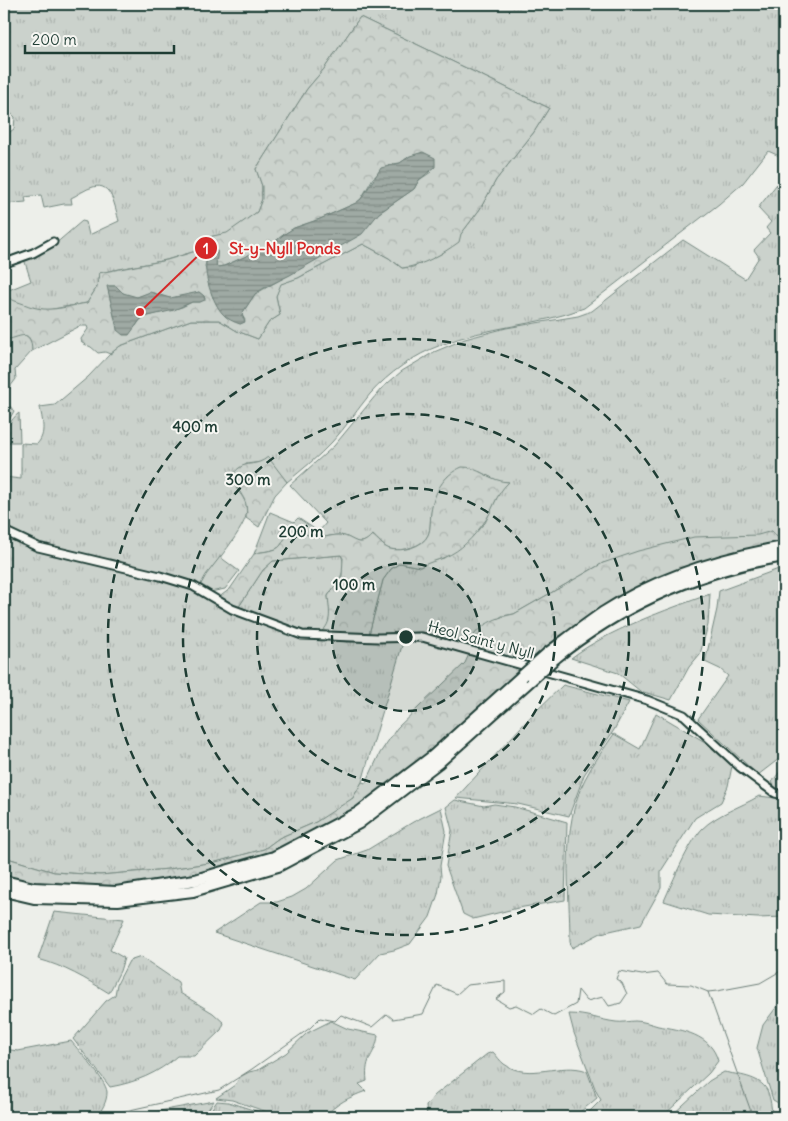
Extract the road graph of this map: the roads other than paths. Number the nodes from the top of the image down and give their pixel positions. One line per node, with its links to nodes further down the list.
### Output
1 (53, 242): 2 (street)
2 (4, 261)
3 (4, 531): 8 (street, Heol Saint y Nyll)
4 (784, 547): 6 (highway)
5 (784, 556): 6 (highway)
6 (552, 656): 7 (highway, bridge)
7 (527, 677): 9 (highway); 10 (highway)
8 (784, 795)
9 (4, 881)
10 (4, 892)

